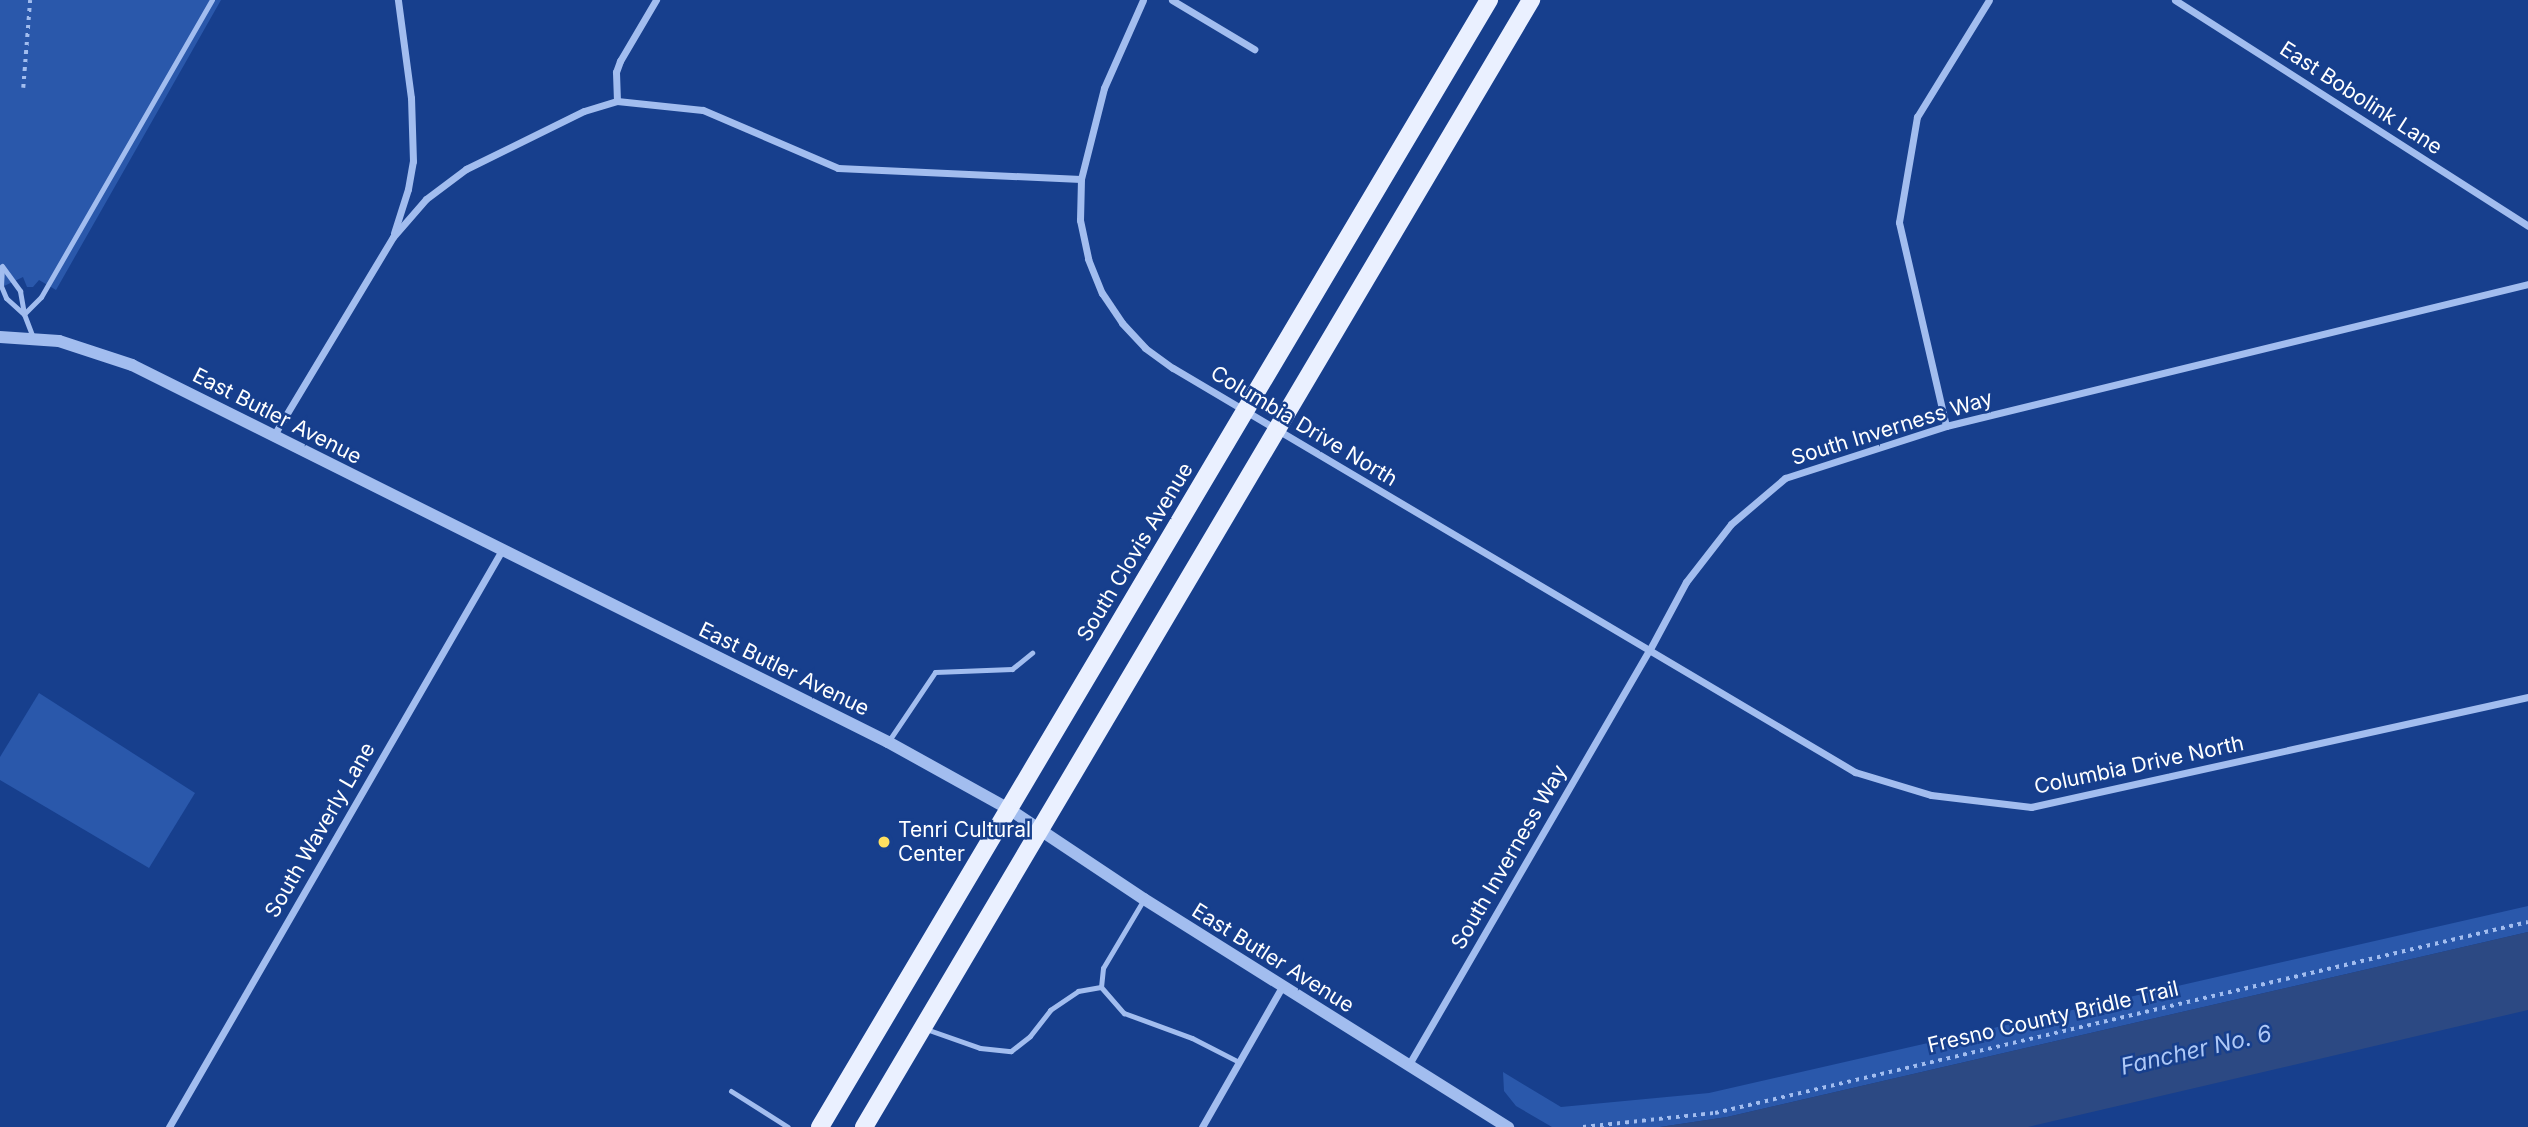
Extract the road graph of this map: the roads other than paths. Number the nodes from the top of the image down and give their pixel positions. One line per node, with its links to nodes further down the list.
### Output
1 (212, 0): 16 (lane)
2 (398, 0): 14 (street)
3 (656, 0): 11 (street)
4 (1143, 0): 12 (street)
5 (1172, 0): 10 (street)
6 (1489, 0): 19 (main road, South Clovis Avenue)
7 (1531, 0): 21 (main road)
8 (1989, 0): 20 (street)
9 (2175, 0): 13 (street, East Bobolink Lane)
10 (1254, 49)
11 (617, 101): 12 (street); 14 (street)
12 (1082, 179): 19 (street, Columbia Drive North)
13 (2528, 226)
14 (393, 237): 22 (street)
15 (2528, 284): 20 (street, South Inverness Way)
16 (24, 314): 16 (lane); 18 (lane)
17 (0, 337): 18 (street, East Butler Avenue)
18 (33, 337): 22 (street, East Butler Avenue)
19 (1245, 411): 21 (street, Columbia Drive North); 28 (main road, South Clovis Avenue)
20 (1946, 426): 24 (street, South Inverness Way)
21 (1277, 430): 24 (street, Columbia Drive North); 29 (main road)
22 (274, 435): 23 (street, East Butler Avenue)
23 (502, 550): 27 (street, East Butler Avenue); 37 (street, South Waverly Lane)
24 (1649, 651): 26 (street, Columbia Drive North); 35 (street, South Inverness Way)
25 (1032, 653): 27 (lane)
26 (2528, 698)
27 (888, 742): 28 (street, East Butler Avenue)
28 (1009, 809): 29 (street, East Butler Avenue); 39 (main road, South Clovis Avenue)
29 (1039, 831): 30 (street, East Butler Avenue); 33 (main road)
30 (1144, 899): 31 (lane); 32 (street, East Butler Avenue)
31 (1101, 987): 33 (lane); 34 (lane)
32 (1282, 987): 34 (street); 35 (street, East Butler Avenue)
33 (923, 1027): 40 (main road)
34 (1239, 1062): 41 (street)
35 (1407, 1066): 42 (street, East Butler Avenue)
36 (731, 1091): 38 (lane)
37 (169, 1127)
38 (788, 1127)
39 (820, 1127)
40 (864, 1127)
41 (1202, 1127)
42 (1508, 1127)

